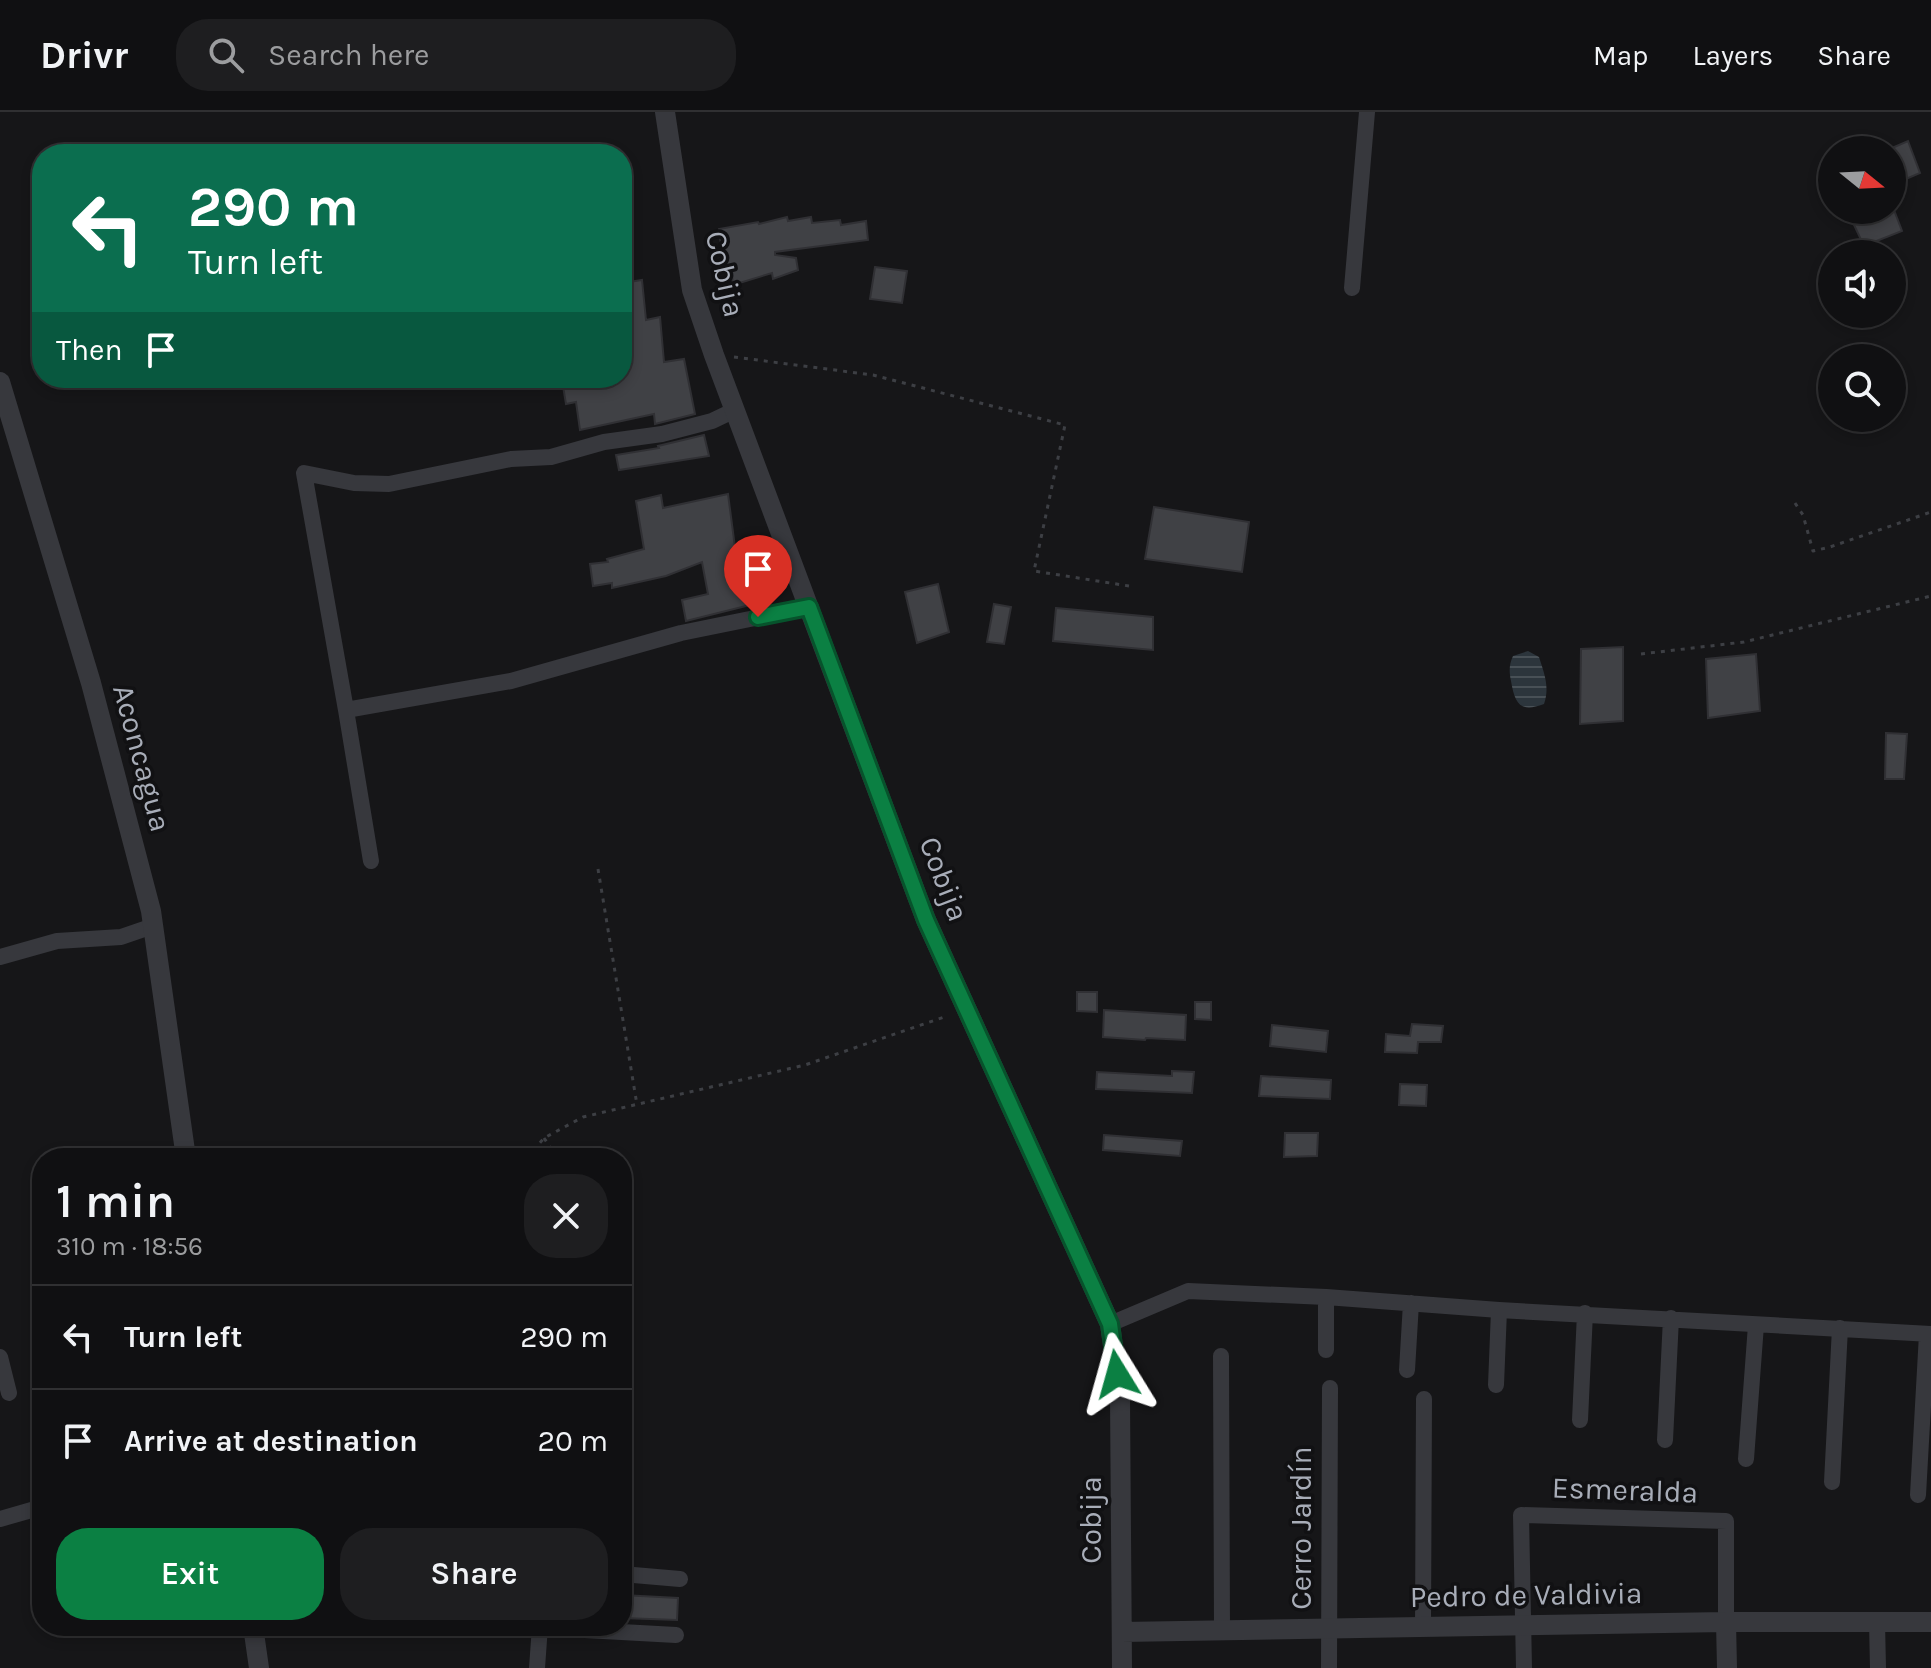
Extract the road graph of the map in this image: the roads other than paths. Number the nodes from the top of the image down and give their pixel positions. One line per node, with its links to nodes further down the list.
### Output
1 (665, 112): 5 (street, Cobija)
2 (1367, 112): 3 (street)
3 (1352, 288)
4 (0, 382): 9 (street, Aconcagua)
5 (735, 410): 6 (street, Cobija); 7 (street)
6 (809, 607): 7 (street); 17 (street, Cobija)
7 (346, 710): 8 (street)
8 (371, 861)
9 (153, 926): 10 (street); 11 (street, Aconcagua)
10 (0, 957)
11 (185, 1148)
12 (1326, 1297): 13 (street); 17 (street); 21 (street)
13 (1411, 1303): 14 (street); 24 (street)
14 (1499, 1310): 15 (street); 25 (street)
15 (1585, 1313): 16 (street); 29 (street)
16 (1671, 1318): 18 (street); 30 (street)
17 (1110, 1324): 46 (street, Cobija)
18 (1756, 1325): 19 (street); 31 (street)
19 (1840, 1328): 20 (street); 32 (street)
20 (1929, 1334): 33 (street)
21 (1326, 1350)
22 (1221, 1356): 44 (street)
23 (0, 1357): 27 (street)
24 (1407, 1370)
25 (1496, 1385)
26 (1330, 1388): 43 (street, Cerro Jardín)
27 (9, 1393)
28 (1424, 1399): 42 (street)
29 (1580, 1420)
30 (1665, 1440)
31 (1746, 1459)
32 (1832, 1482)
33 (1918, 1495)
34 (32, 1510): 35 (street)
35 (0, 1519)
36 (632, 1575): 37 (street)
37 (680, 1579)
38 (1726, 1622): 39 (street, Pedro de Valdivia); 41 (street, Pedro de Valdivia); 41 (street, Esmeralda); 55 (street)
39 (1877, 1622): 40 (street, Pedro de Valdivia); 56 (street)
40 (1931, 1622)
41 (1523, 1625): 42 (street, Pedro de Valdivia); 54 (street)
42 (1423, 1628): 43 (street, Pedro de Valdivia)
43 (1329, 1629): 44 (street, Pedro de Valdivia); 53 (street, Cerro Jardín)
44 (1222, 1631): 46 (street, Pedro de Valdivia)
45 (632, 1632): 47 (street)
46 (1122, 1632): 52 (street, Cobija)
47 (676, 1635)
48 (254, 1636): 50 (street)
49 (539, 1636): 51 (street)
50 (259, 1668)
51 (537, 1668)
52 (1122, 1668)
53 (1329, 1668)
54 (1524, 1668)
55 (1727, 1668)
56 (1878, 1668)

